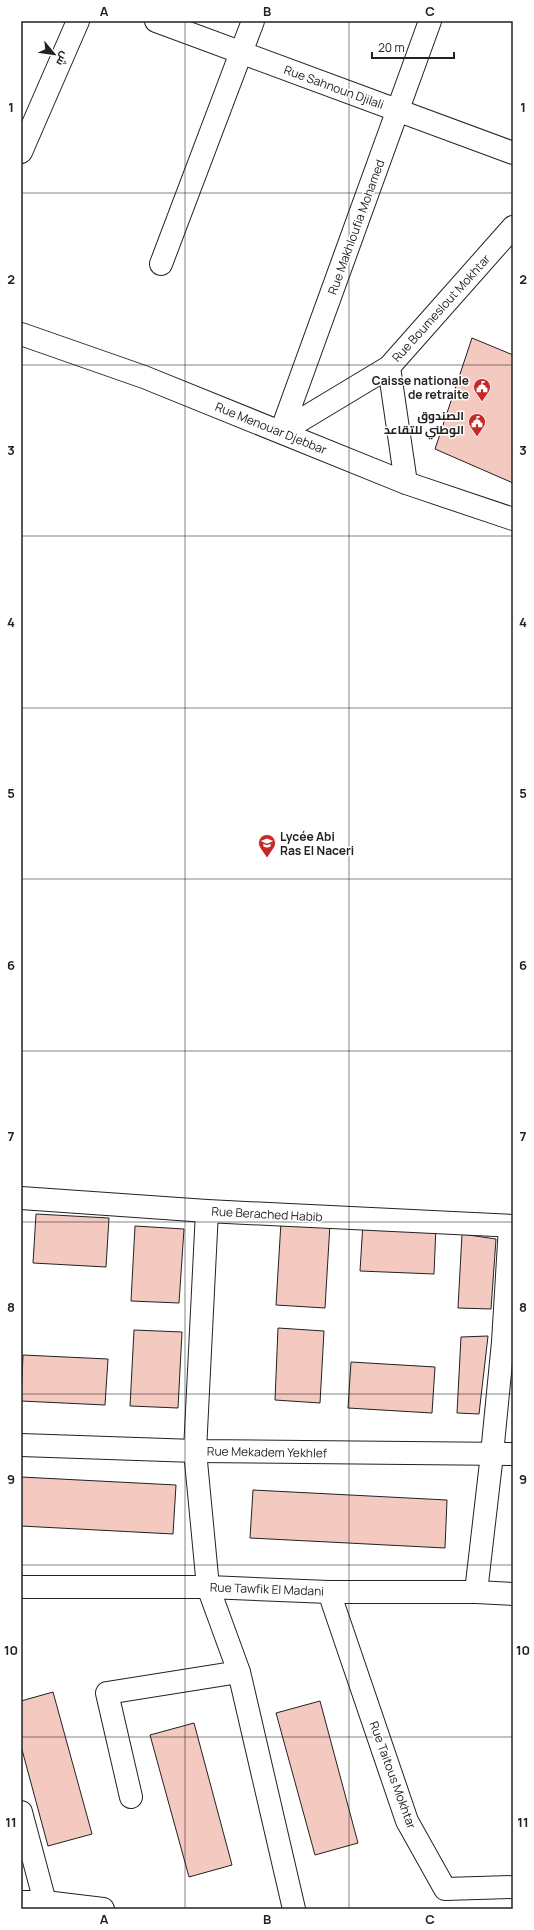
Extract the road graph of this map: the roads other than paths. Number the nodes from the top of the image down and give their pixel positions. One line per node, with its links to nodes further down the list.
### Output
1 (78, 21): 7 (street)
2 (156, 21): 5 (street, Rue Sahnoun Djilali)
3 (253, 21): 5 (street)
4 (430, 21): 6 (street, Rue Makhloufia Mohamed)
5 (241, 52): 6 (street, Rue Sahnoun Djilali); 10 (street)
6 (398, 111): 8 (street, Rue Sahnoun Djilali); 13 (street, Rue Makhloufia Mohamed)
7 (21, 152)
8 (513, 153)
9 (513, 227): 12 (street, Rue Boumeslout Mokhtar)
10 (161, 264)
11 (24, 337): 13 (street, Rue Menouar Djebbar)
12 (389, 367): 13 (street, Rue Boumeslout Mokhtar); 14 (street)
13 (281, 432): 14 (street, Rue Menouar Djebbar)
14 (406, 482): 15 (street, Rue Menouar Djebbar)
15 (513, 519)
16 (21, 1198): 17 (street, Rue Berached Habib)
17 (206, 1211): 18 (street, Rue Berached Habib); 21 (street)
18 (511, 1226): 19 (street)
19 (508, 1342): 22 (street)
20 (21, 1445): 21 (street, Rue Mekadem Yekhlef)
21 (195, 1451): 22 (street, Rue Mekadem Yekhlef); 24 (street)
22 (503, 1454): 26 (street)
23 (21, 1587): 24 (street, Rue Tawfik El Madani)
24 (208, 1587): 25 (street, Rue Tawfik El Madani); 28 (street)
25 (329, 1592): 26 (street, Rue Tawfik El Madani); 31 (street, Rue Taitous Mokhtar)
26 (476, 1592): 27 (street, Rue Tawfik El Madani)
27 (513, 1594)
28 (238, 1672): 29 (street); 35 (street)
29 (131, 1797)
30 (21, 1812): 33 (street)
31 (513, 1887)
32 (21, 1902): 33 (street)
33 (45, 1902): 34 (street)
34 (103, 1909)
35 (294, 1909)

